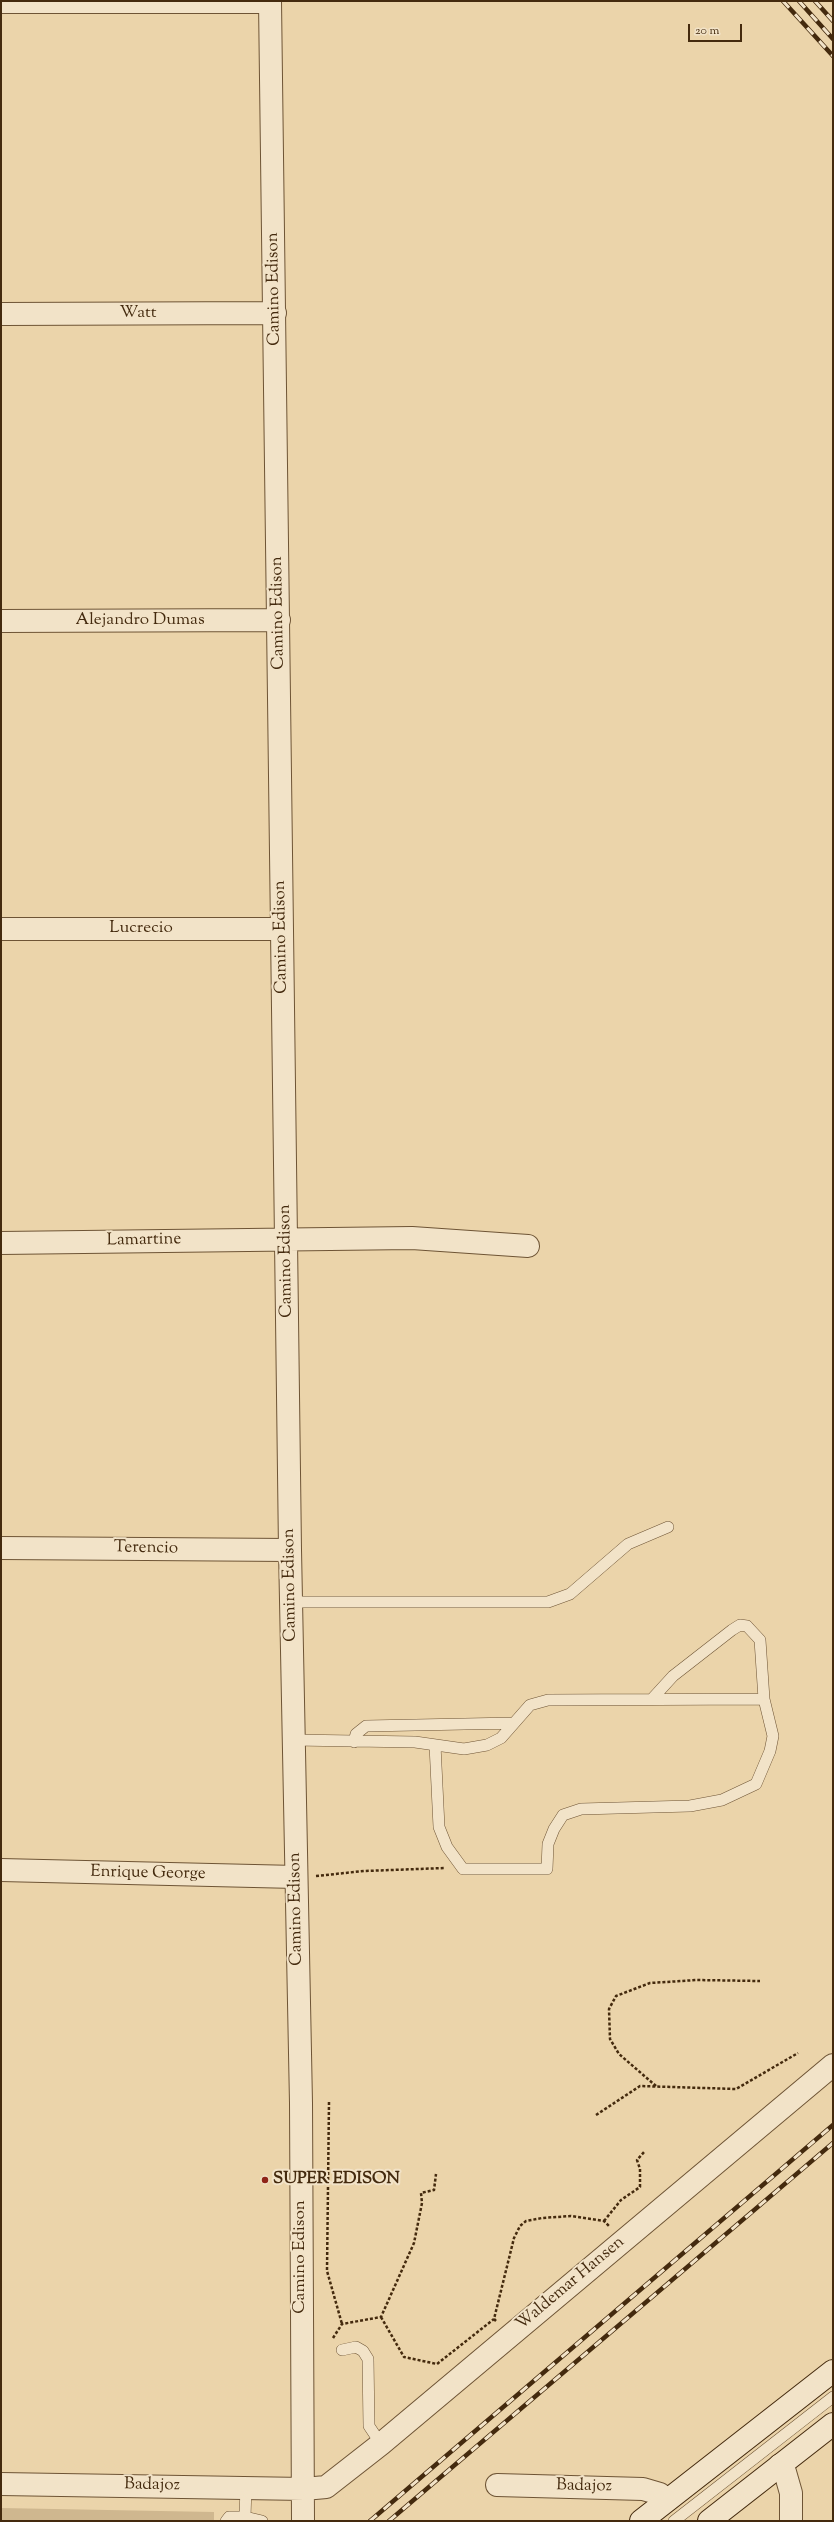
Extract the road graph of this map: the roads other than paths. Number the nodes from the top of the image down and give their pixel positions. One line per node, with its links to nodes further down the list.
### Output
1 (1, 2): 2 (street)
2 (270, 2): 3 (street, Camino Edison)
3 (275, 313): 4 (street, Watt); 5 (street, Camino Edison)
4 (1, 314)
5 (279, 620): 6 (street, Alejandro Dumas); 8 (street, Camino Edison)
6 (1, 621)
7 (1, 929): 8 (street, Lucrecio)
8 (281, 929): 9 (street, Camino Edison)
9 (286, 1239): 10 (street, Lamartine); 11 (street, Lamartine); 14 (street, Camino Edison)
10 (1, 1243)
11 (528, 1246)
12 (668, 1527): 15 (lane)
13 (1, 1548): 14 (street, Terencio)
14 (290, 1550): 15 (street, Camino Edison)
15 (291, 1602): 19 (street, Camino Edison)
16 (652, 1699): 17 (lane); 17 (lane); 18 (lane)
17 (764, 1699): 21 (lane)
18 (514, 1724): 20 (lane); 21 (lane)
19 (294, 1740): 20 (lane); 23 (street, Camino Edison)
20 (354, 1742): 21 (lane)
21 (435, 1744)
22 (1, 1870): 23 (street, Enrique George)
23 (296, 1877): 34 (street, Camino Edison)
24 (833, 2065): 29 (street, Waldemar Hansen)
25 (342, 2350): 29 (lane)
26 (833, 2371): 35 (street)
27 (833, 2397): 41 (lane)
28 (833, 2424): 30 (street)
29 (381, 2444): 34 (street, Waldemar Hansen)
30 (780, 2464): 42 (street); 43 (street)
31 (1, 2484): 33 (street, Badajoz)
32 (498, 2485): 35 (street, Badajoz)
33 (246, 2487): 34 (street, Badajoz); 36 (lane)
34 (304, 2489): 39 (street, Camino Edison)
35 (667, 2500): 40 (street)
36 (245, 2517): 37 (lane); 38 (lane)
37 (226, 2521)
38 (262, 2521)
39 (303, 2521)
40 (641, 2521)
41 (674, 2521)
42 (709, 2521)
43 (791, 2521)

